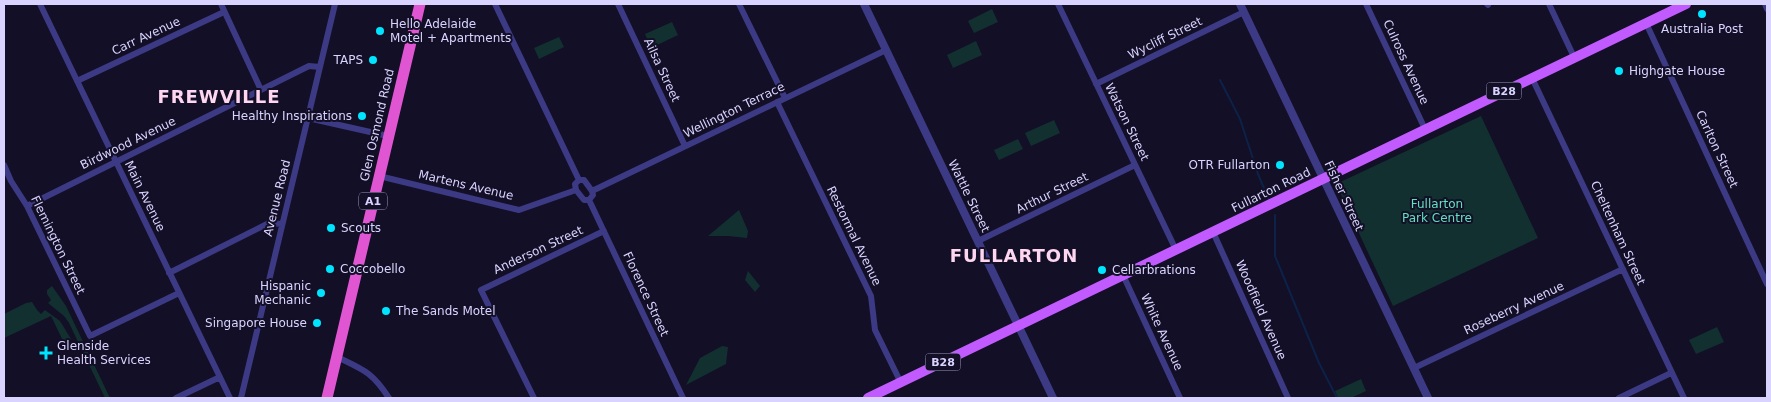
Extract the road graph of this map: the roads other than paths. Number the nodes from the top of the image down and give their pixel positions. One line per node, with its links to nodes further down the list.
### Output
1 (40, 4): 23 (street, Main Avenue)
2 (220, 4): 16 (street)
3 (335, 4): 21 (street, Avenue Road)
4 (420, 4): 30 (highway, Glen Osmond Road / A1)
5 (494, 4): 37 (street)
6 (618, 4): 31 (street, Ailsa Street)
7 (739, 4): 26 (street)
8 (864, 4): 19 (street, Wattle Street)
9 (1058, 4): 24 (street, Watson Street)
10 (1240, 4): 17 (street, Fisher Street)
11 (1366, 4): 29 (street, Culross Avenue)
12 (1549, 4): 20 (street)
13 (1686, 4): 18 (main road, Fullarton Road / B28)
14 (1765, 4): 15 (street)
15 (1767, 9)
16 (224, 12): 23 (street, Carr Avenue); 25 (street)
17 (1244, 12): 24 (street, Wycliff Street); 36 (street, Fisher Street)
18 (1646, 23): 20 (main road, Fullarton Road / B28); 50 (street, Carlton Street)
19 (886, 50): 26 (street, Wellington Terrace); 45 (street, Wattle Street)
20 (1574, 57): 22 (main road, Fullarton Road / B28)
21 (320, 67): 25 (street, Birdwood Avenue); 28 (street, Avenue Road)
22 (1532, 78): 29 (main road, Fullarton Road / B28); 47 (street, Cheltenham Street)
23 (77, 81): 32 (street, Main Avenue)
24 (1096, 84): 34 (street, Watson Street)
25 (261, 90): 32 (street, Birdwood Avenue)
26 (785, 98): 27 (street, Wellington Terrace)
27 (777, 102): 31 (street, Wellington Terrace); 57 (street, Restormal Avenue)
28 (308, 118): 30 (street); 42 (street, Avenue Road)
29 (1426, 129): 36 (main road, Fullarton Road / B28)
30 (388, 136): 35 (highway, Glen Osmond Road / A1)
31 (685, 146): 39 (street, Wellington Terrace)
32 (116, 162): 41 (street, Birdwood Avenue); 48 (street, Main Avenue)
33 (4, 165): 41 (street, Flemington Street)
34 (1135, 165): 45 (street, Arthur Street); 46 (street, Watson Street)
35 (379, 176): 38 (street, Martens Avenue); 53 (highway, Glen Osmond Road / A1)
36 (1324, 178): 44 (main road, Fullarton Road / B28); 54 (street, Fisher Street)
37 (578, 180): 38 (street); 39 (street)
38 (576, 190): 40 (street)
39 (592, 191): 40 (street)
40 (589, 200): 43 (street, Florence Street)
41 (27, 206): 51 (street, Flemington Street)
42 (282, 224): 48 (street); 60 (street, Avenue Road)
43 (604, 231): 63 (street, Anderson Street); 64 (street, Florence Street)
44 (1213, 232): 46 (main road, Fullarton Road / B28); 68 (street, Woodfield Avenue)
45 (978, 241): 52 (street, Wattle Street)
46 (1176, 250): 49 (main road, Fullarton Road / B28)
47 (1623, 269): 54 (street, Roseberry Avenue); 55 (street, Cheltenham Street)
48 (169, 273): 51 (street, Main Avenue)
49 (1123, 275): 52 (main road, Fullarton Road / B28); 67 (street, White Avenue)
50 (1767, 284)
51 (179, 293): 56 (street, Main Avenue)
52 (1019, 326): 57 (main road, Fullarton Road / B28); 66 (street, Wattle Street)
53 (337, 357): 61 (highway, Glen Osmond Road / A1); 62 (street)
54 (1414, 368): 69 (street, Fisher Street)
55 (1671, 373): 70 (street); 71 (street, Cheltenham Street)
56 (220, 377): 58 (street); 59 (street, Main Avenue)
57 (900, 383): 65 (main road, Fullarton Road / B28)
58 (176, 398)
59 (230, 398)
60 (241, 398)
61 (327, 398)
62 (388, 398)
63 (534, 398)
64 (683, 398)
65 (868, 398)
66 (1053, 398)
67 (1180, 398)
68 (1288, 398)
69 (1428, 398)
70 (1619, 398)
71 (1684, 398)

